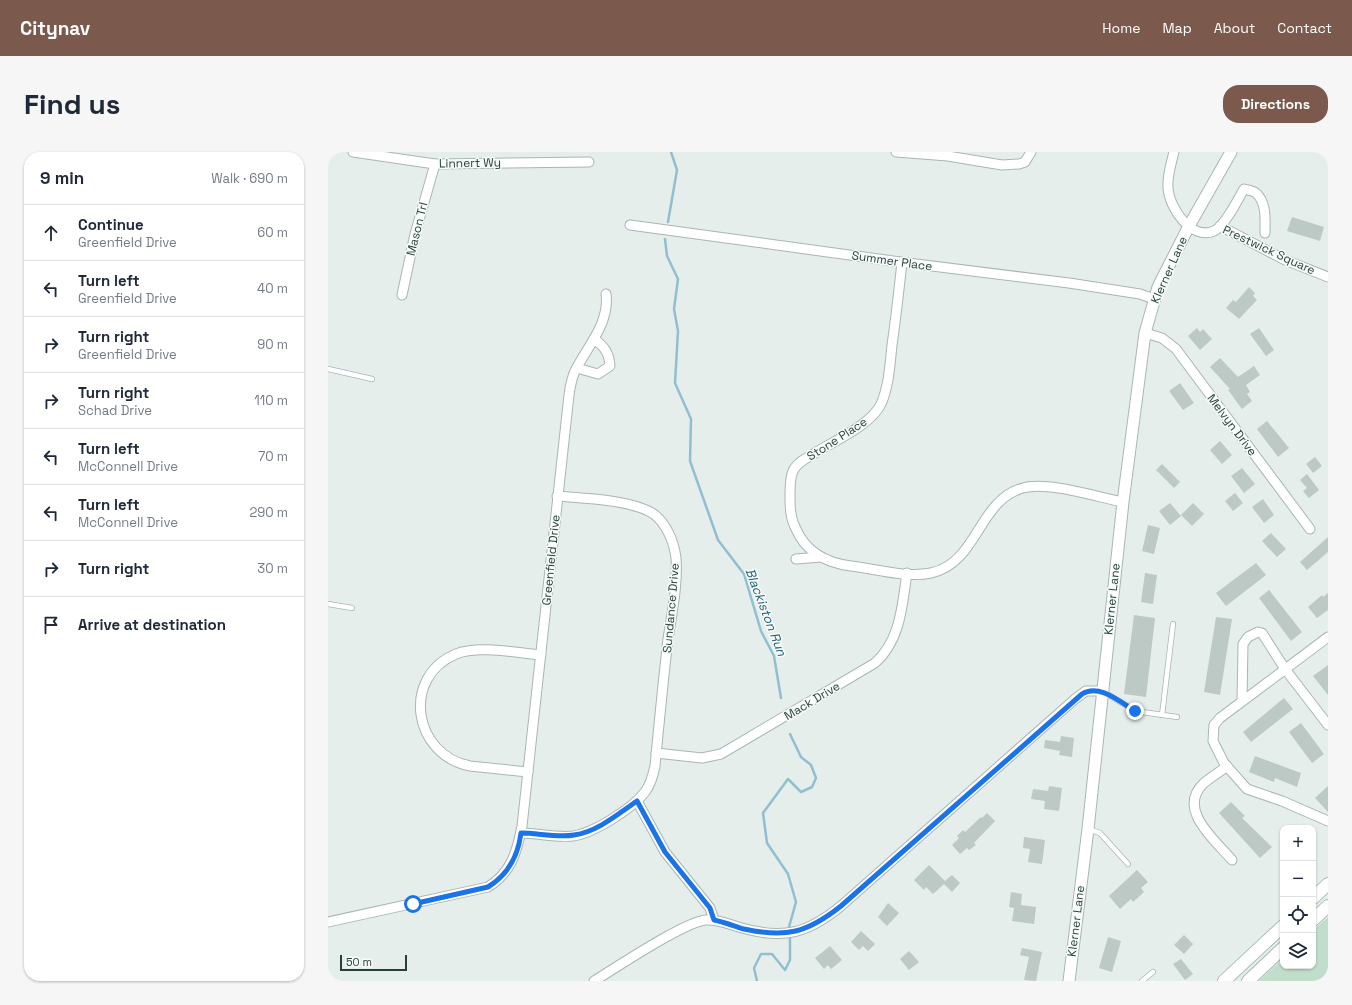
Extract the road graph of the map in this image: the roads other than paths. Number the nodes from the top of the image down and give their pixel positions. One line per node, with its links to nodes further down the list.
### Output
1 (353, 152): 7 (street, Linnert Wy)
2 (896, 152): 3 (street)
3 (1031, 152)
4 (1174, 152): 9 (street, Klerner Lane)
5 (1231, 152): 9 (street, Klerner Lane)
6 (589, 162): 7 (street, Linnert Wy)
7 (435, 164): 15 (street, Mason Trl)
8 (630, 225): 12 (street, Summer Place)
9 (1189, 226): 10 (street, Prestwick Square); 16 (street, Klerner Lane)
10 (1220, 226): 11 (street); 13 (street, Prestwick Square)
11 (1265, 233)
12 (902, 262): 16 (street, Summer Place); 25 (street, Stone Place)
13 (1328, 277)
14 (606, 294): 18 (street, Greenfield Drive)
15 (402, 295)
16 (1154, 299): 17 (street, Klerner Lane)
17 (1145, 333): 23 (street, Klerner Lane); 24 (street, Melvyn Drive)
18 (594, 339): 19 (street, Greenfield Drive); 19 (street)
19 (577, 368): 22 (street, Greenfield Drive)
20 (328, 370): 21 (lane)
21 (372, 379)
22 (557, 496): 32 (street, Greenfield Drive); 39 (street, Sundance Drive)
23 (1123, 502): 27 (street, Stone Place); 34 (street, Klerner Lane)
24 (1310, 529)
25 (821, 557): 26 (street, Stone Place); 27 (street, Stone Place)
26 (796, 559)
27 (907, 573): 39 (street, Mack Drive)
28 (328, 604): 29 (lane)
29 (352, 608)
30 (1173, 624): 36 (lane)
31 (1328, 637): 33 (street)
32 (541, 655): 41 (street, Greenfield Drive); 41 (street)
33 (1285, 669): 35 (street); 35 (street); 38 (street)
34 (1102, 691): 36 (lane); 44 (street, Klerner Lane); 52 (street)
35 (1242, 701): 40 (street)
36 (1162, 715): 37 (lane)
37 (1177, 717)
38 (1328, 725)
39 (656, 754): 42 (street, Sundance Drive)
40 (1227, 766): 43 (street); 46 (street)
41 (528, 772): 45 (street, Greenfield Drive)
42 (637, 801): 45 (street); 52 (street)
43 (1328, 821)
44 (1088, 829): 47 (lane); 58 (street, Klerner Lane)
45 (521, 833): 53 (street, Greenfield Drive)
46 (1232, 860)
47 (1128, 864)
48 (1328, 884): 49 (main road)
49 (1314, 897)
50 (1328, 906): 51 (main road)
51 (1316, 917)
52 (714, 920): 57 (street)
53 (328, 922)
54 (1280, 929): 60 (main road)
55 (1280, 951): 61 (main road)
56 (1153, 972): 59 (lane)
57 (594, 981)
58 (1068, 981)
59 (1142, 981)
60 (1224, 981)
61 (1248, 981)

